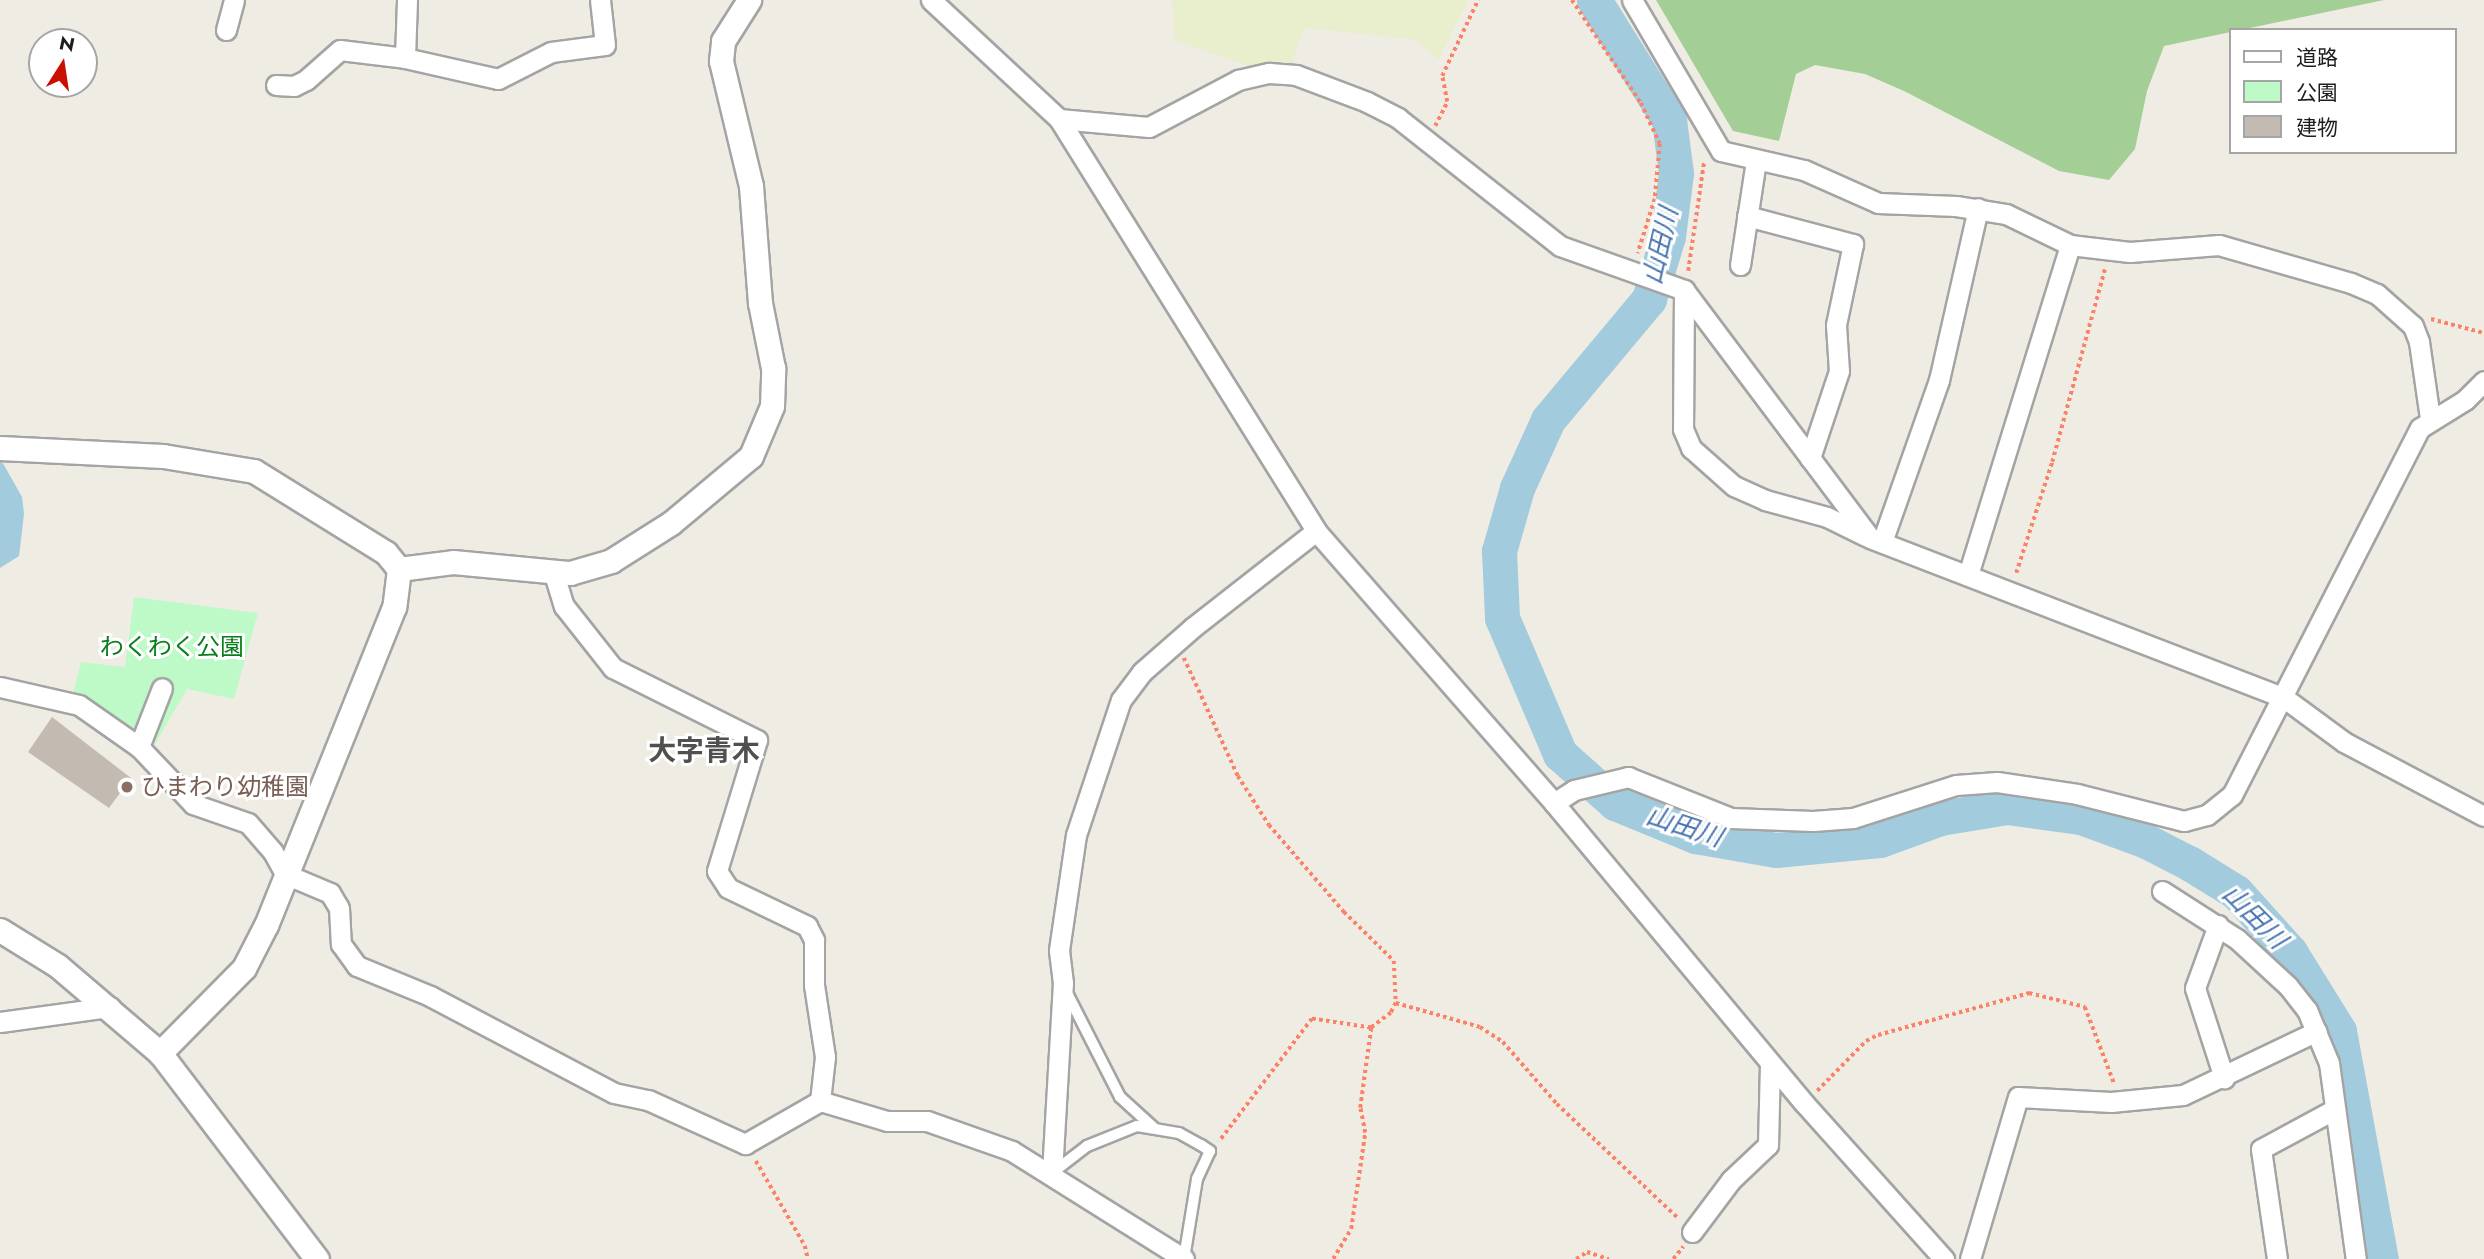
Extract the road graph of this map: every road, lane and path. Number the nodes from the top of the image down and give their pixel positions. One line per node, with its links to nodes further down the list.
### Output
1 (234, 0): 9 (street)
2 (407, 0): 10 (street)
3 (600, 0): 10 (street)
4 (749, 0): 32 (street)
5 (931, 0): 12 (street)
6 (1478, 0): 14 (path)
7 (1573, 0): 21 (path)
8 (1632, 0): 13 (street)
9 (226, 30)
10 (405, 58): 11 (street)
11 (276, 85)
12 (1059, 119): 14 (street); 29 (street)
13 (1707, 135): 15 (street); 22 (path)
14 (1424, 140): 21 (street)
15 (1756, 160): 16 (street); 17 (street)
16 (1978, 208): 18 (street); 30 (street)
17 (1747, 216): 20 (street); 28 (street)
18 (2070, 245): 19 (street); 33 (street)
19 (2110, 249): 23 (street); 34 (path)
20 (1740, 265)
21 (1632, 274): 22 (street)
22 (1681, 289): 28 (street); 30 (street)
23 (2413, 326): 24 (path); 26 (street)
24 (2484, 333)
25 (2484, 381): 26 (street)
26 (2430, 418): 38 (street)
27 (0, 448): 31 (street)
28 (1810, 458): 30 (street)
29 (1316, 531): 35 (street); 40 (street)
30 (1876, 540): 33 (street)
31 (399, 569): 32 (street); 42 (street)
32 (554, 574): 55 (street)
33 (1968, 575): 34 (street)
34 (2010, 591): 38 (street)
35 (1177, 641): 46 (street); 47 (path)
36 (0, 687): 39 (street)
37 (162, 688): 39 (street)
38 (2283, 697): 40 (street); 41 (street)
39 (139, 747): 42 (street)
40 (1554, 803): 53 (street)
41 (2484, 816)
42 (285, 874): 52 (street); 60 (street)
43 (2162, 891): 44 (street)
44 (2218, 926): 51 (street); 54 (street)
45 (0, 930): 48 (street)
46 (1063, 983): 59 (lane); 62 (street)
47 (1396, 1003): 50 (path); 63 (path)
48 (110, 1007): 49 (street); 52 (street)
49 (0, 1022)
50 (1371, 1028): 61 (path); 67 (path)
51 (2317, 1031): 54 (street); 58 (street)
52 (160, 1053): 64 (street)
53 (1770, 1064): 57 (street); 63 (street)
54 (2224, 1078): 56 (street)
55 (820, 1101): 60 (street); 62 (street)
56 (2121, 1102): 57 (path); 71 (street)
57 (1804, 1103): 70 (street)
58 (2334, 1109): 72 (street); 73 (street)
59 (1153, 1127): 61 (lane); 62 (lane)
60 (745, 1144): 65 (path)
61 (1210, 1151): 66 (lane)
62 (1052, 1173): 66 (street)
63 (1692, 1232)
64 (315, 1258)
65 (807, 1259)
66 (1184, 1259)
67 (1333, 1259)
68 (1576, 1259): 69 (path)
69 (1608, 1259)
70 (1944, 1259)
71 (1970, 1259)
72 (2277, 1259)
73 (2356, 1259)

